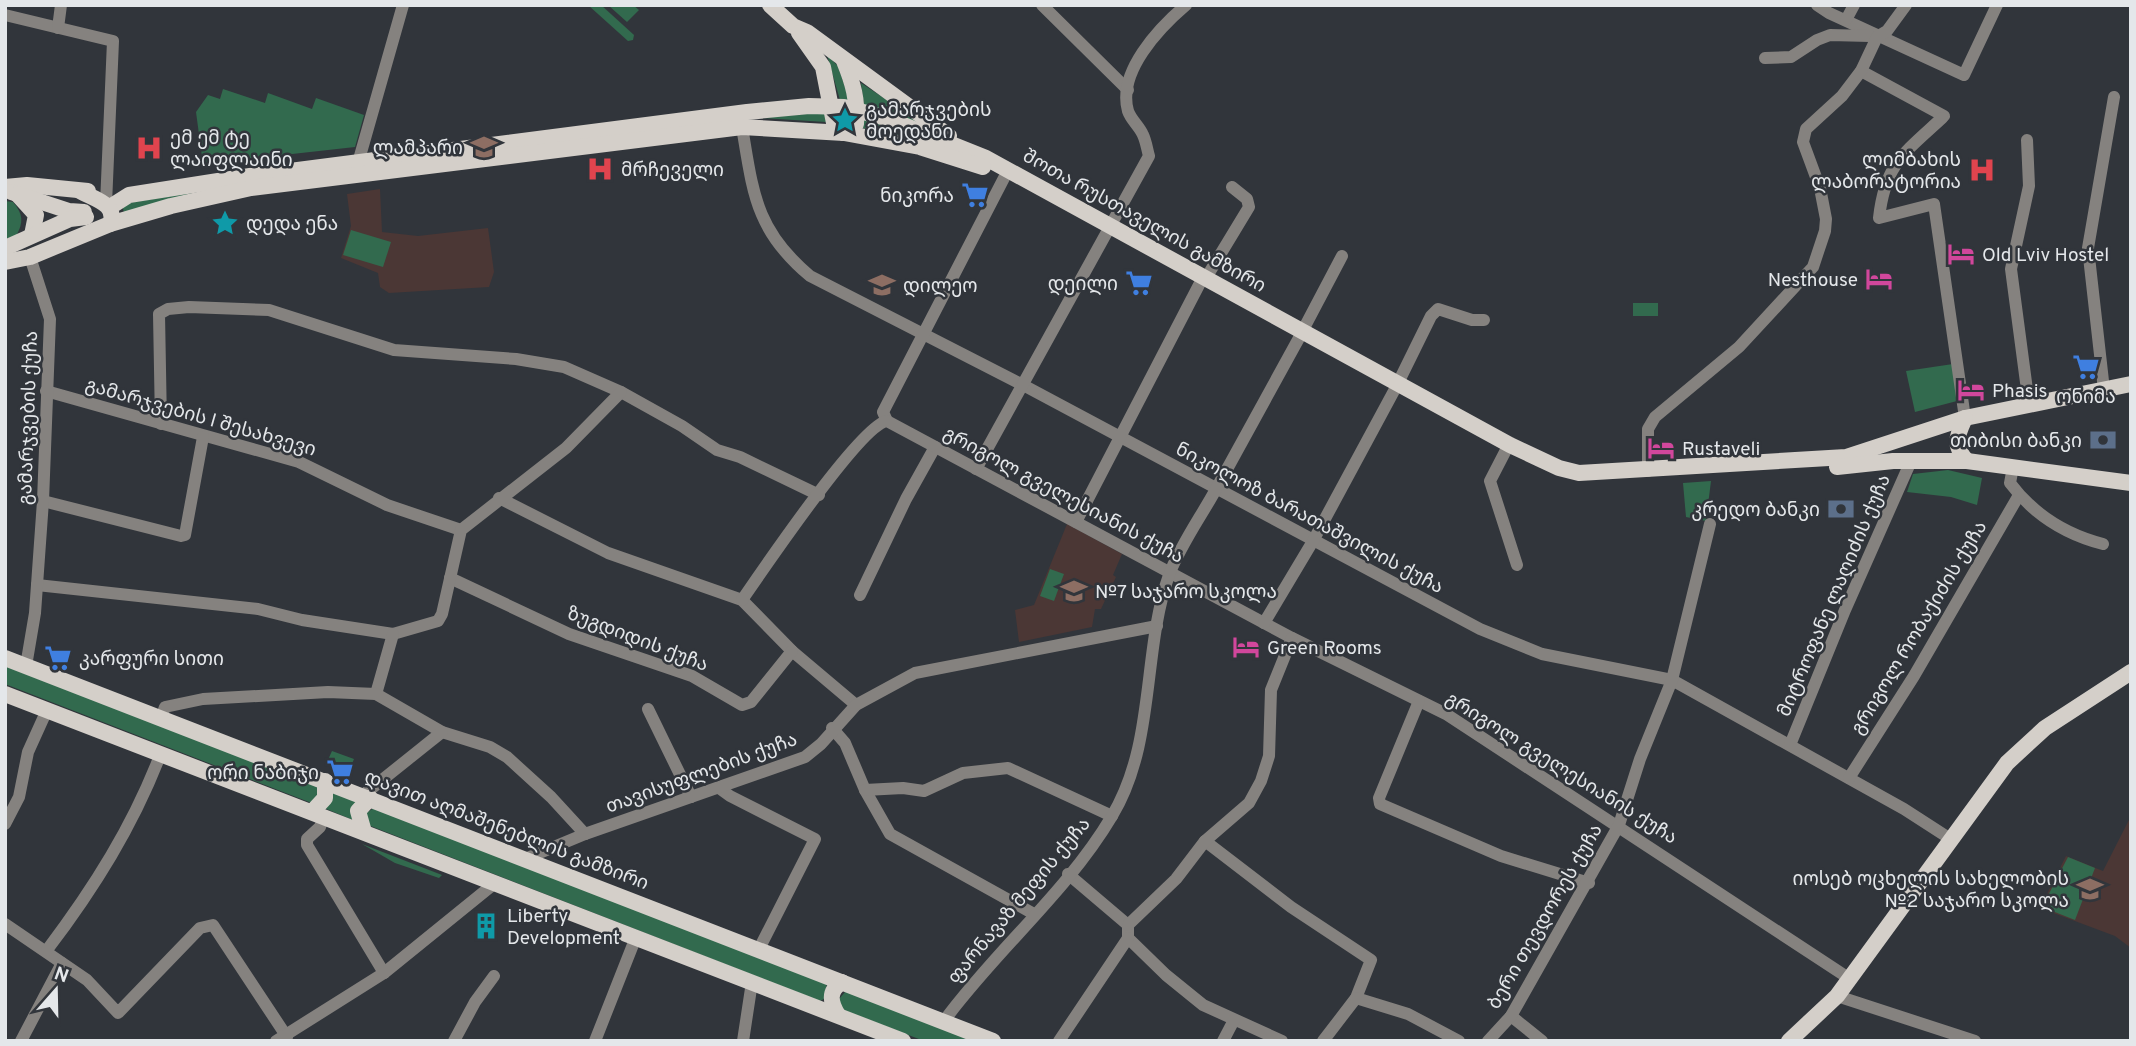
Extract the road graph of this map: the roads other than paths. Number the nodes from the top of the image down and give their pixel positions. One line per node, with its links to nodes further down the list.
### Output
1 (61, 5): 13 (street)
2 (403, 5): 26 (street)
3 (770, 5): 12 (main road)
4 (1042, 5): 18 (street)
5 (1186, 5): 18 (street)
6 (1818, 5): 11 (street)
7 (1854, 5): 11 (street)
8 (1906, 5): 14 (street)
9 (1997, 5): 14 (street)
10 (5, 15): 13 (street)
11 (1846, 20): 14 (street)
12 (793, 26): 16 (main road); 20 (main road)
13 (58, 28): 30 (street)
14 (1877, 37): 15 (street); 17 (street)
15 (1765, 58)
16 (844, 61): 21 (main road); 25 (main road)
17 (1861, 71): 49 (street); 60 (street)
18 (1128, 90): 33 (street)
19 (2114, 97): 45 (street)
20 (832, 106): 21 (main road, შოთა რუსთაველის გამზირი); 23 (main road); 26 (main road, შოთა რუსთაველის გამზირი)
21 (857, 110): 23 (main road); 25 (main road, შოთა რუსთაველის გამზირი)
22 (742, 127): 23 (main road, შოთა რუსთაველის გამზირი); 32 (main road, შოთა რუსთაველის გამზირი); 41 (street, ნიკოლოზ ბარათაშვილის ქუჩა)
23 (844, 133): 27 (main road, შოთა რუსთაველის გამზირი)
24 (2027, 140): 48 (street)
25 (964, 148): 33 (main road, შოთა რუსთაველის გამზირი)
26 (358, 163): 30 (main road, შოთა რუსთაველის გამზირი)
27 (1004, 178): 33 (main road, შოთა რუსთაველის გამზირი); 41 (street)
28 (1232, 187): 39 (street)
29 (8, 190): 30 (main road); 31 (main road); 34 (main road)
30 (106, 201): 31 (main road); 32 (main road)
31 (86, 214): 32 (main road); 34 (main road)
32 (106, 226): 37 (main road, შოთა რუსთაველის გამზირი)
33 (1109, 229): 39 (main road, შოთა რუსთაველის გამზირი); 43 (street)
34 (32, 236): 35 (main road)
35 (5, 248)
36 (1342, 256): 42 (street, ფარნავაზ მეფის ქუჩა)
37 (30, 257): 38 (main road, შოთა რუსთაველის გამზირი); 46 (street, გამარჯვების ქუჩა)
38 (5, 262)
39 (1203, 280): 42 (main road, შოთა რუსთაველის გამზირი); 53 (street)
40 (1484, 320): 44 (street)
41 (924, 333): 43 (street, ნიკოლოზ ბარათაშვილის ქუჩა); 50 (street)
42 (1301, 334): 44 (main road, შოთა რუსთაველის გამზირი); 62 (street, ფარნავაზ მეფის ქუჩა)
43 (1023, 385): 53 (street, ნიკოლოზ ბარათაშვილის ქუჩა); 59 (street)
44 (1397, 386): 55 (main road, შოთა რუსთაველის გამზირი); 60 (main road, შოთა რუსთაველის გამზირი); 70 (street)
45 (2121, 388): 48 (main road, შოთა რუსთაველის გამზირი)
46 (46, 391): 51 (street, გამარჯვების I შესახვევი); 66 (street, გამარჯვების ქუჩა)
47 (621, 392): 51 (street); 63 (street); 65 (street)
48 (2029, 405): 49 (main road, შოთა რუსთაველის გამზირი)
49 (1965, 418): 57 (main road); 60 (main road, შოთა რუსთაველის გამზირი)
50 (887, 421): 54 (street, გრიგოლ გველესიანის ქუჩა); 63 (street)
51 (161, 424): 52 (street, გამარჯვების I შესახვევი)
52 (203, 437): 66 (street); 69 (street, გამარჯვების I შესახვევი)
53 (1121, 437): 62 (street, ნიკოლოზ ბარათაშვილის ქუჩა); 67 (street)
54 (935, 447): 59 (street, გრიგოლ გველესიანის ქუჩა); 76 (street)
55 (1506, 450): 56 (main road, შოთა რუსთაველის გამზირი); 72 (street)
56 (1912, 461): 57 (main road, შოთა რუსთაველის გამზირი); 96 (street, მიტროფანე ლაღიძის ქუჩა)
57 (1967, 461): 58 (main road, შოთა რუსთაველის გამზირი)
58 (2013, 467): 61 (main road, შოთა რუსთაველის გამზირი); 64 (street)
59 (976, 469): 67 (street, გრიგოლ გველესიანის ქუჩა)
60 (1648, 471)
61 (2131, 483)
62 (1216, 489): 70 (street, ნიკოლოზ ბარათაშვილის ქუჩა); 73 (street, ფარნავაზ მეფის ქუჩა)
63 (819, 495): 77 (street)
64 (2019, 495): 71 (street); 98 (street, გრიგოლ რობაქიძის ქუჩა)
65 (499, 498): 69 (street); 77 (street)
66 (43, 500): 75 (street, გამარჯვების ქუჩა)
67 (1076, 522): 73 (street, გრიგოლ გველესიანის ქუჩა)
68 (1710, 524): 86 (street, ბერი თევდორეს ქუჩა)
69 (461, 530): 74 (street)
70 (1313, 541): 78 (street); 86 (street, ნიკოლოზ ბარათაშვილის ქუჩა)
71 (2103, 544)
72 (1517, 565)
73 (1170, 572): 78 (street, გრიგოლ გველესიანის ქუჩა); 79 (street, ფარნავაზ მეფის ქუჩა)
74 (450, 578): 80 (street); 82 (street, ზუგდიდის ქუჩა)
75 (37, 585): 80 (street); 84 (street, გამარჯვების ქუჩა)
76 (860, 595)
77 (742, 600): 82 (street)
78 (1264, 623): 81 (street, გრიგოლ გველესიანის ქუჩა)
79 (1157, 626): 90 (street, თავისუფლების ქუჩა); 105 (street, ფარნავაზ მეფის ქუჩა)
80 (393, 634): 88 (street)
81 (1292, 638): 89 (street, გრიგოლ გველესიანის ქუჩა); 111 (street)
82 (792, 651): 90 (street)
83 (5, 658): 84 (main road, დავით აღმაშენებლის გამზირი)
84 (26, 666): 93 (main road, დავით აღმაშენებლის გამზირი)
85 (2131, 672): 110 (main road)
86 (1672, 680): 96 (street, ნიკოლოზ ბარათაშვილის ქუჩა); 107 (street, ბერი თევდორეს ქუჩა)
87 (5, 694): 92 (main road)
88 (376, 694): 93 (street); 95 (street)
89 (1419, 701): 107 (street, გრიგოლ გველესიანის ქუჩა); 115 (street)
90 (856, 705): 94 (street, თავისუფლების ქუჩა)
91 (648, 709): 103 (street)
92 (47, 710): 97 (main road); 106 (street)
93 (161, 718): 99 (main road, დავით აღმაშენებლის გამზირი)
94 (832, 729): 100 (street, თავისუფლების ქუჩა); 101 (street)
95 (442, 732): 102 (street); 109 (street)
96 (1790, 745): 98 (street, ნიკოლოზ ბარათაშვილის ქუჩა)
97 (161, 753): 104 (main road); 121 (street)
98 (1849, 778): 110 (street, ნიკოლოზ ბარათაშვილის ქუჩა)
99 (325, 781): 102 (main road, დავით აღმაშენებლის გამზირი); 104 (main road)
100 (719, 788): 103 (street, თავისუფლების ქუჩა); 120 (street)
101 (865, 790): 105 (street); 116 (street)
102 (366, 797): 108 (main road); 112 (main road, დავით აღმაშენებლის გამზირი)
103 (691, 797): 109 (street, თავისუფლების ქუჩა)
104 (318, 814): 108 (main road); 123 (street)
105 (1112, 816): 113 (street, ფარნავაზ მეფის ქუჩა)
106 (5, 824)
107 (1619, 825): 115 (street, ბერი თევდორეს ქუჩა); 125 (street, გრიგოლ გველესიანის ქუჩა)
108 (364, 832): 114 (main road)
109 (585, 834): 112 (street, თავისუფლების ქუჩა)
110 (1952, 840): 125 (main road)
111 (1205, 841): 118 (street); 129 (street)
112 (525, 859): 120 (main road, დავით აღმაშენებლის გამზირი)
113 (1068, 874): 116 (street, ფარნავაზ მეფის ქუჩა); 118 (street)
114 (495, 883): 119 (main road); 123 (street)
115 (1589, 883): 131 (street, ბერი თევდორეს ქუჩა)
116 (1034, 914): 133 (street, ფარნავაზ მეფის ქუჩა)
117 (5, 924): 121 (street)
118 (1128, 932): 132 (street); 141 (street)
119 (636, 937): 126 (main road); 137 (street)
120 (759, 949): 127 (main road, დავით აღმაშენებლის გამზირი)
121 (47, 950): 122 (street)
122 (62, 963): 134 (street); 135 (street)
123 (384, 973): 134 (street)
124 (494, 976): 136 (street)
125 (1850, 979): 128 (main road)
126 (752, 982): 130 (main road); 138 (street)
127 (842, 982): 130 (main road); 133 (main road, დავით აღმაშენებლის გამზირი)
128 (1838, 996): 148 (main road); 149 (street)
129 (1356, 998): 144 (street); 145 (street)
130 (838, 1015): 139 (main road)
131 (1511, 1016): 146 (street, ბერი თევდორეს ქუჩა); 147 (street)
132 (1234, 1020): 142 (street); 143 (street)
133 (944, 1021): 140 (main road, დავით აღმაშენებლის გამზირი)
134 (281, 1039)
135 (21, 1041)
136 (454, 1041)
137 (595, 1041)
138 (743, 1041)
139 (903, 1041)
140 (993, 1041)
141 (1059, 1041)
142 (1223, 1041)
143 (1282, 1041)
144 (1323, 1041)
145 (1459, 1041)
146 (1488, 1041)
147 (1542, 1041)
148 (1788, 1041)
149 (1975, 1041)

